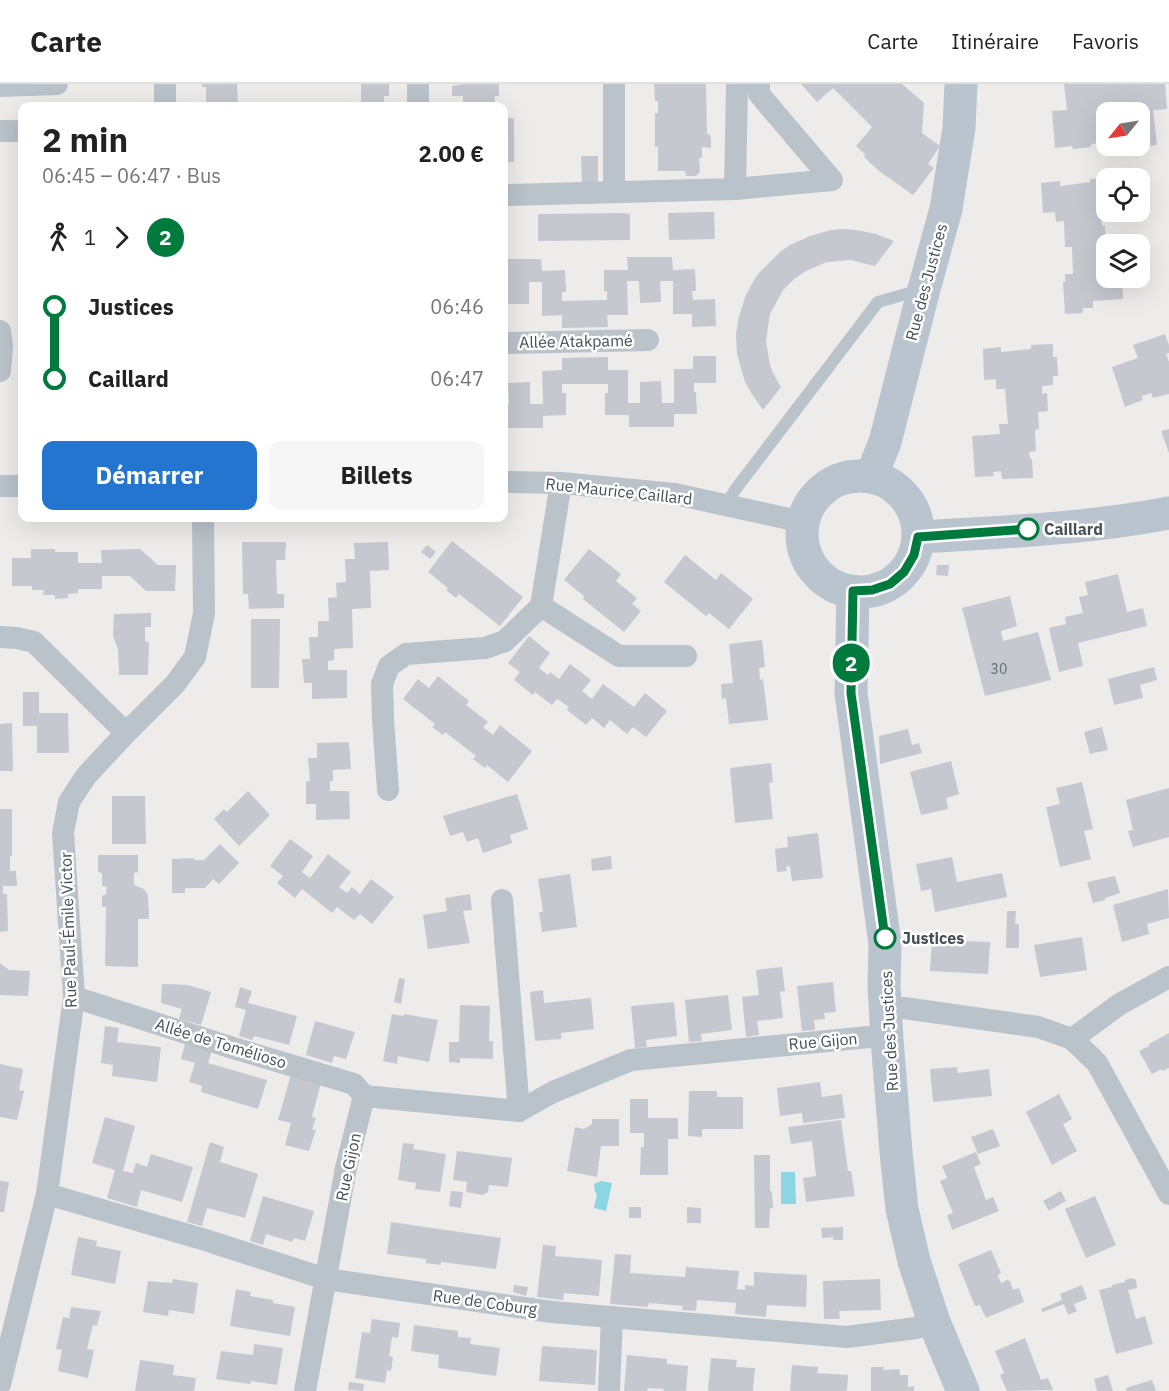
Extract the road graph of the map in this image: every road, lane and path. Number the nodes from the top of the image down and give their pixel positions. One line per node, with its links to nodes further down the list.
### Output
1 (57, 84): 8 (street)
2 (165, 84): 9 (street)
3 (418, 84): 10 (street)
4 (614, 84): 14 (street)
5 (737, 84): 13 (street)
6 (759, 84): 13 (street)
7 (961, 84): 16 (street, Rue des Justices)
8 (0, 86)
9 (165, 102)
10 (418, 102)
11 (0, 131): 12 (street)
12 (18, 131)
13 (735, 189): 14 (street)
14 (614, 191): 15 (street)
15 (508, 195)
16 (924, 289): 21 (street, Rue des Justices); 26 (lane)
17 (648, 340): 19 (street, Allée Atakpamé)
18 (8, 341): 20 (street)
19 (508, 343)
20 (0, 371)
21 (871, 477): 29 (street); 30 (street)
22 (508, 482): 23 (street, Rue Maurice Caillard)
23 (561, 483): 26 (street, Rue Maurice Caillard); 32 (street)
24 (0, 486): 25 (street)
25 (18, 486)
26 (726, 505): 29 (street, Rue Maurice Caillard)
27 (1169, 513): 30 (street)
28 (203, 522): 35 (street, Rue Paul-Émile Victor)
29 (803, 522): 31 (street)
30 (918, 537): 31 (street)
31 (853, 591): 40 (street, Rue des Justices)
32 (541, 606): 34 (street); 36 (street)
33 (0, 637): 35 (street)
34 (686, 656)
35 (126, 733): 39 (street, Rue Paul-Émile Victor)
36 (388, 790)
37 (502, 900): 44 (street)
38 (1169, 977): 42 (street)
39 (74, 997): 43 (street, Allée de Tomélioso); 45 (street, Rue Paul-Émile Victor)
40 (886, 1006): 41 (street, Rue des Justices); 42 (street)
41 (887, 1039): 44 (street, Rue Gijon); 49 (street, Rue des Justices)
42 (1072, 1039): 46 (street)
43 (364, 1096): 44 (street); 47 (street, Rue Gijon)
44 (519, 1111)
45 (47, 1194): 47 (street, Rue de Coburg); 50 (street, Rue Paul-Émile Victor)
46 (1169, 1194)
47 (326, 1279): 48 (street, Rue de Coburg); 53 (street, Rue Gijon)
48 (612, 1317): 49 (street, Rue de Coburg); 54 (street)
49 (934, 1322): 55 (street, Rue des Justices)
50 (0, 1384)
51 (0, 1389): 52 (street)
52 (6, 1391)
53 (305, 1391)
54 (609, 1391)
55 (963, 1391)

